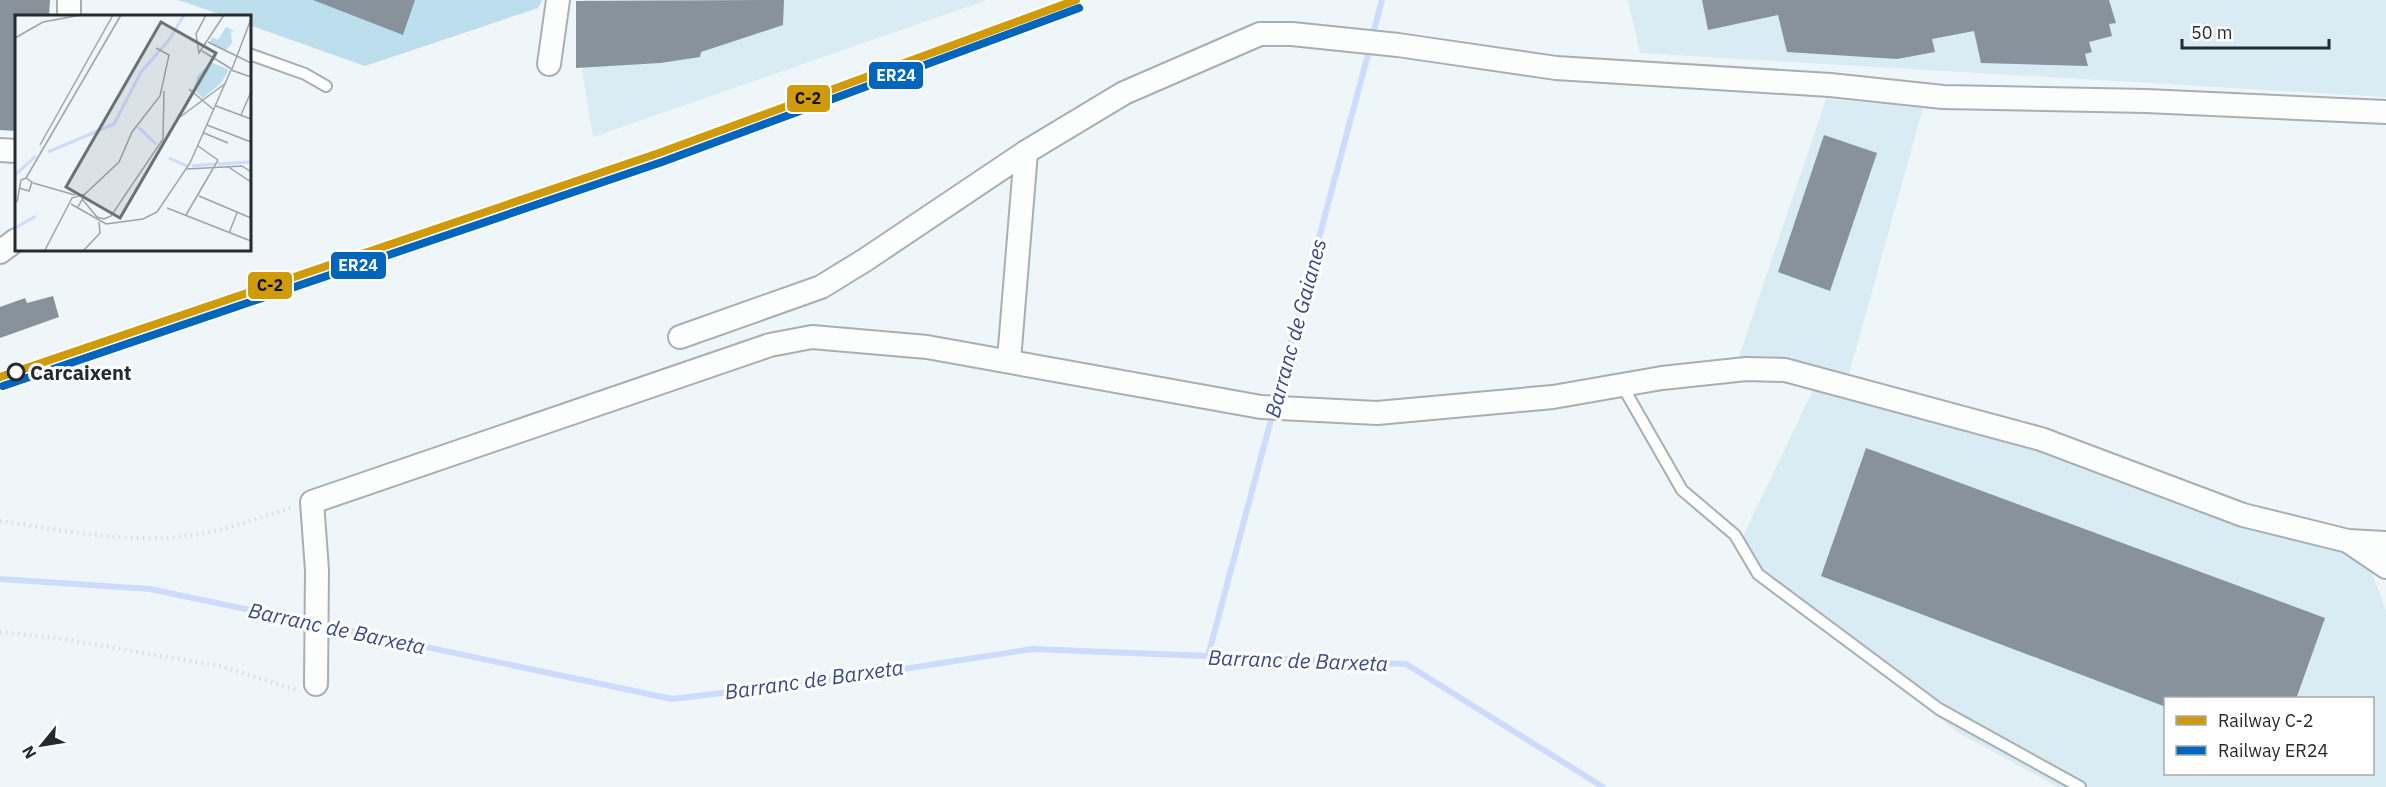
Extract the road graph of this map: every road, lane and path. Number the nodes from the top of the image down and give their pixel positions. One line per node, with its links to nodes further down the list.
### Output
1 (558, 0): 3 (street)
2 (250, 54): 4 (lane)
3 (549, 64)
4 (326, 86)
5 (2386, 112): 8 (street)
6 (0, 150): 7 (street)
7 (15, 151)
8 (1026, 152): 11 (street); 12 (street)
9 (15, 241): 10 (street)
10 (0, 252)
11 (680, 337)
12 (1009, 360): 13 (street); 14 (street)
13 (1623, 387): 16 (street); 21 (lane)
14 (312, 502): 15 (path); 20 (street)
15 (0, 521)
16 (2348, 542): 17 (street); 18 (street)
17 (2386, 543)
18 (2386, 567)
19 (0, 632): 20 (path)
20 (316, 684)
21 (2080, 787)

